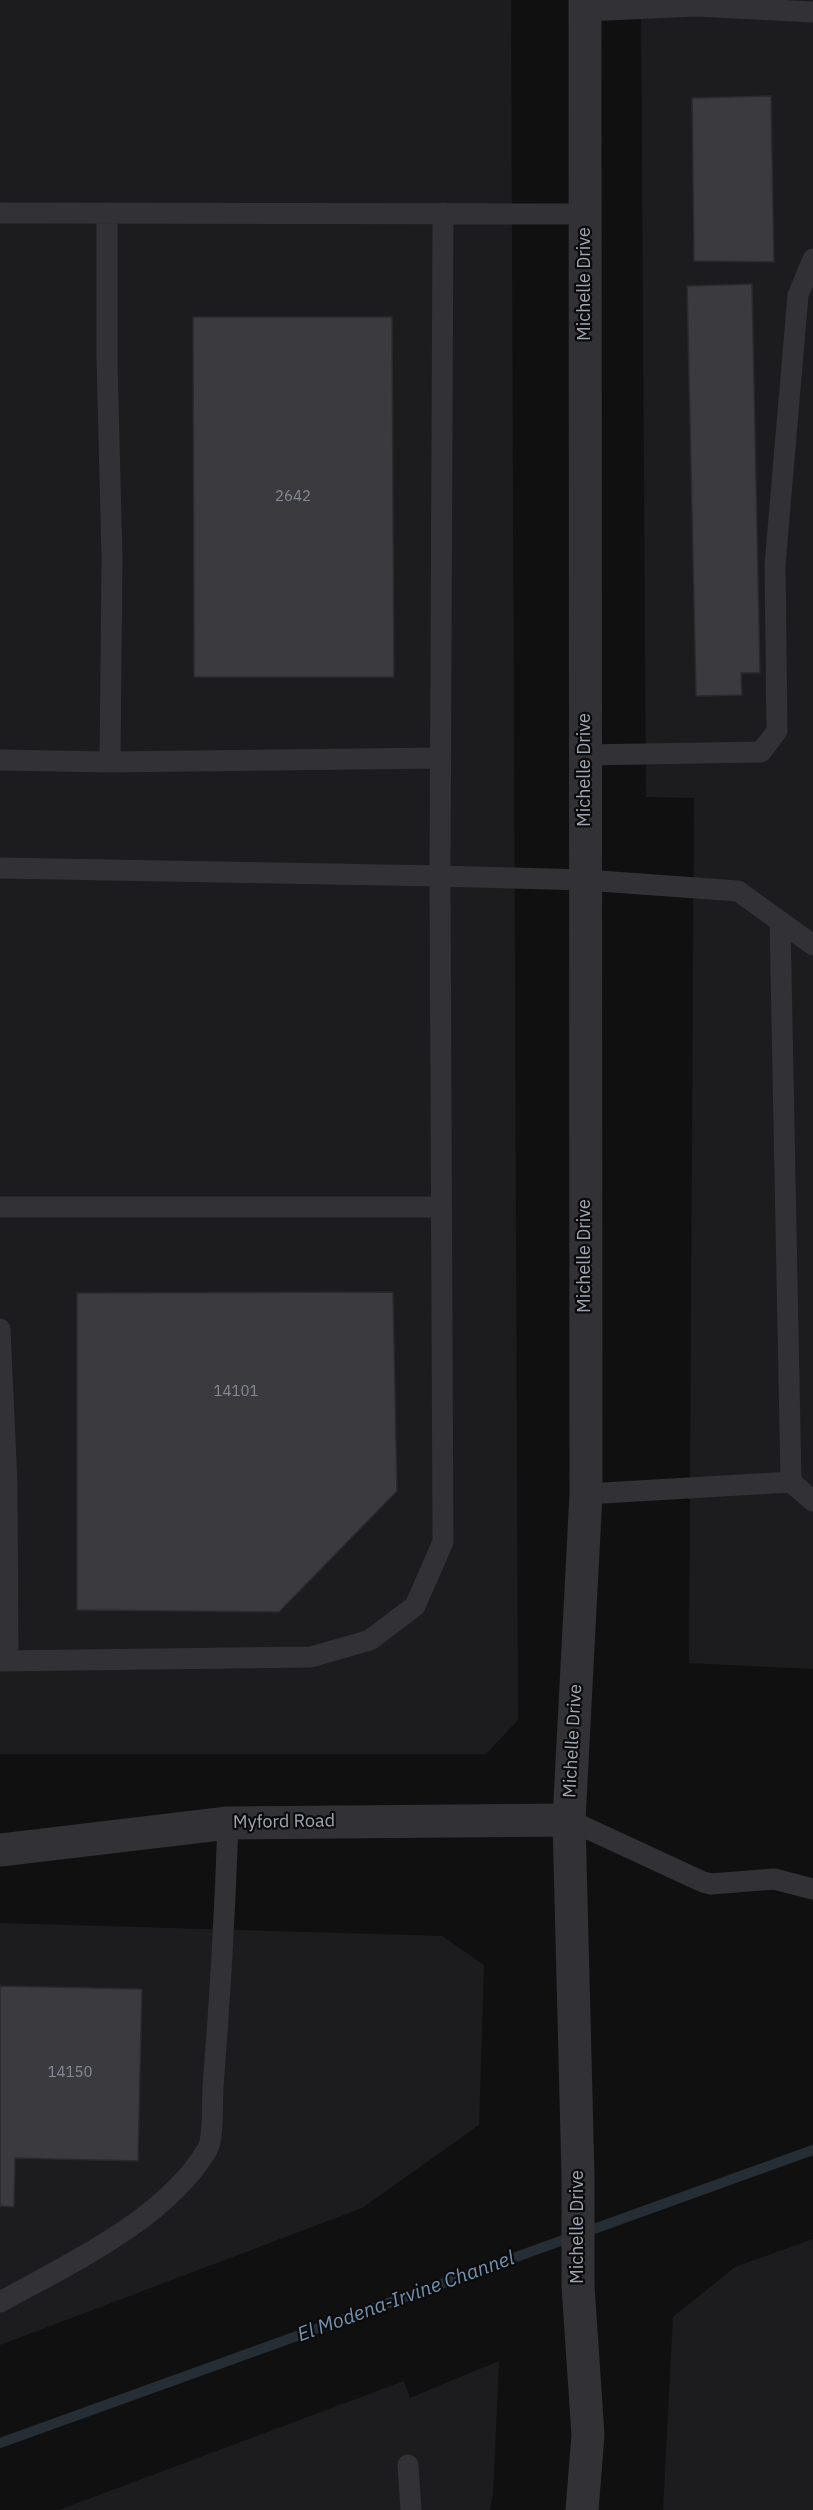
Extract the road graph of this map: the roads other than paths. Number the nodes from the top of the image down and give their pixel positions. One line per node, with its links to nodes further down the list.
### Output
1 (585, 5): 2 (lane); 6 (street, Michelle Drive)
2 (813, 12)
3 (0, 213): 4 (lane)
4 (107, 213): 5 (lane); 11 (lane)
5 (442, 213): 6 (lane); 9 (lane)
6 (585, 214): 8 (street, Michelle Drive)
7 (813, 259): 8 (lane)
8 (586, 755): 14 (street, Michelle Drive)
9 (440, 758): 11 (lane); 13 (lane)
10 (0, 760): 11 (lane)
11 (110, 762)
12 (0, 868): 13 (lane)
13 (440, 876): 14 (lane); 18 (lane)
14 (585, 880): 15 (lane); 21 (street, Michelle Drive)
15 (780, 921): 16 (lane); 20 (lane)
16 (813, 945)
17 (0, 1207): 18 (lane)
18 (441, 1207): 23 (lane)
19 (0, 1329): 23 (lane)
20 (791, 1482): 21 (lane); 22 (lane)
21 (585, 1494): 24 (street, Michelle Drive)
22 (813, 1501)
23 (4, 1661)
24 (569, 1820): 25 (street, Myford Road); 27 (lane); 31 (street, Michelle Drive)
25 (228, 1823): 26 (street, Myford Road); 28 (lane)
26 (0, 1850)
27 (813, 1889)
28 (0, 2302)
29 (408, 2464): 30 (lane)
30 (411, 2510)
31 (582, 2510)

